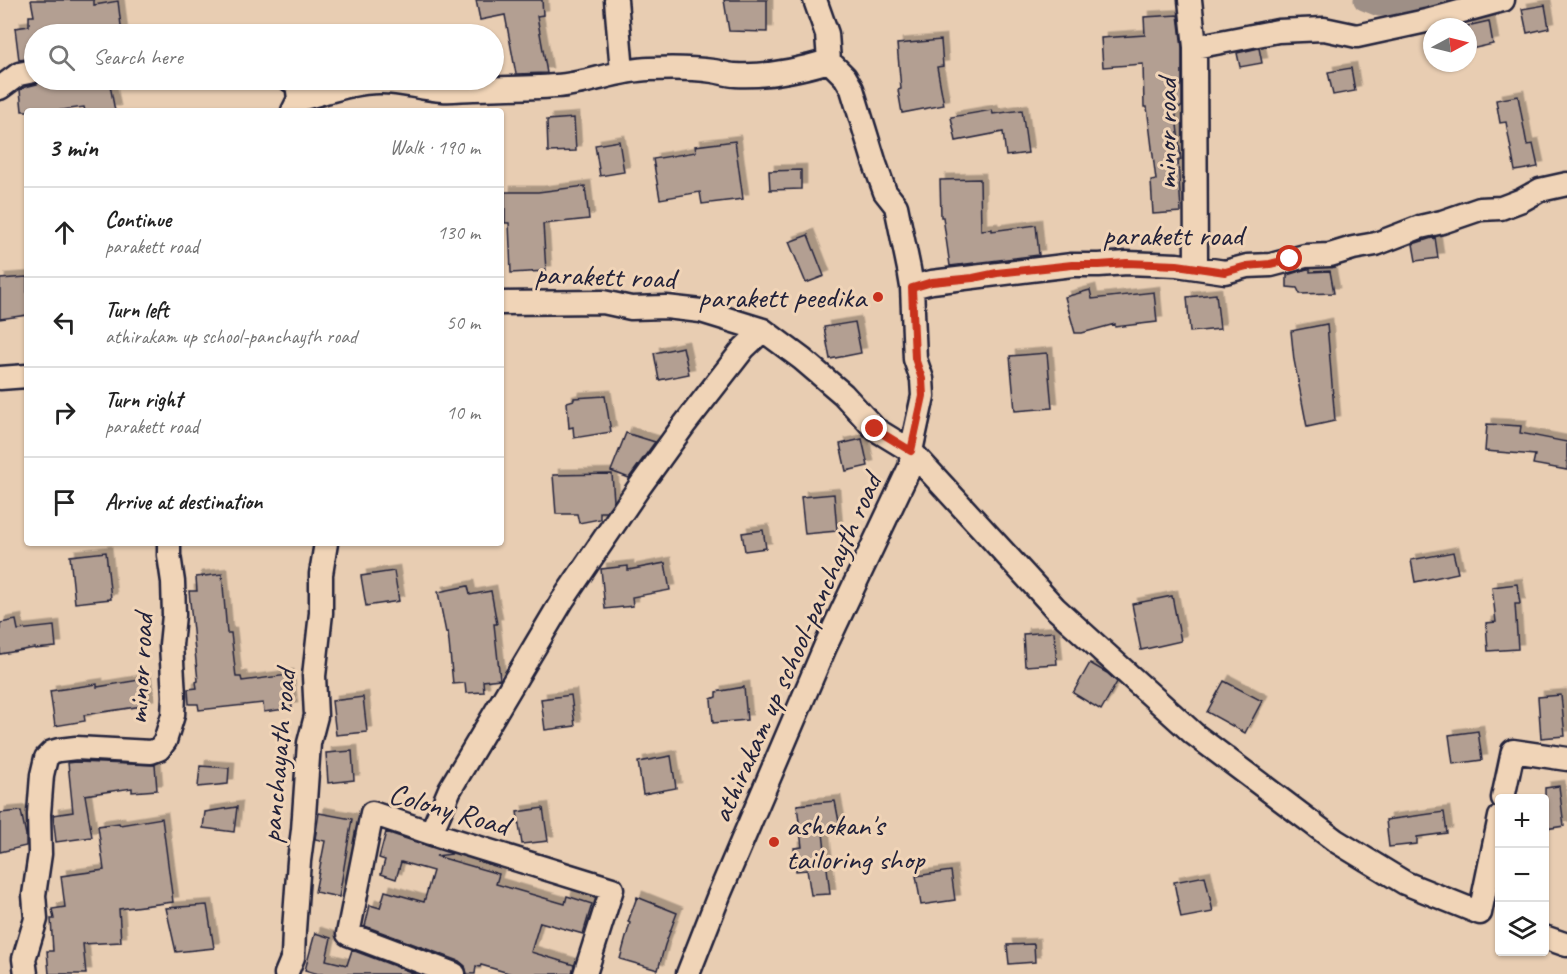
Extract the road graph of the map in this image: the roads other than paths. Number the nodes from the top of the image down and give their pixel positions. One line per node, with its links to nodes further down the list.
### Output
1 (616, 0): 7 (street)
2 (814, 0): 6 (street)
3 (1190, 0): 5 (street, minor road)
4 (1503, 0): 5 (street)
5 (1195, 46): 14 (street, minor road)
6 (830, 61): 7 (street); 15 (street, athirakam up school-panchayth road)
7 (622, 72): 10 (street)
8 (24, 73): 9 (street)
9 (0, 88)
10 (504, 89)
11 (334, 90): 12 (street)
12 (294, 96)
13 (1567, 184): 14 (street, parakett road)
14 (1196, 267): 15 (street, parakett road)
15 (912, 288): 20 (street, athirakam up school-panchayth road)
16 (504, 303): 17 (street, parakett road)
17 (763, 330): 20 (street, parakett road); 25 (street)
18 (24, 376): 19 (street)
19 (0, 378)
20 (911, 451): 27 (street, parakett road); 34 (street, athirakam up school-panchayth road)
21 (169, 546): 30 (street, minor road)
22 (326, 546): 31 (street, panchayath road)
23 (1567, 759): 24 (street)
24 (1504, 794)
25 (431, 833): 32 (street, Colony Road); 33 (street, Colony Road)
26 (1497, 848): 27 (street)
27 (1490, 917)
28 (1549, 938): 29 (street)
29 (1567, 945)
30 (26, 974)
31 (286, 974)
32 (454, 974)
33 (585, 974)
34 (688, 974)

